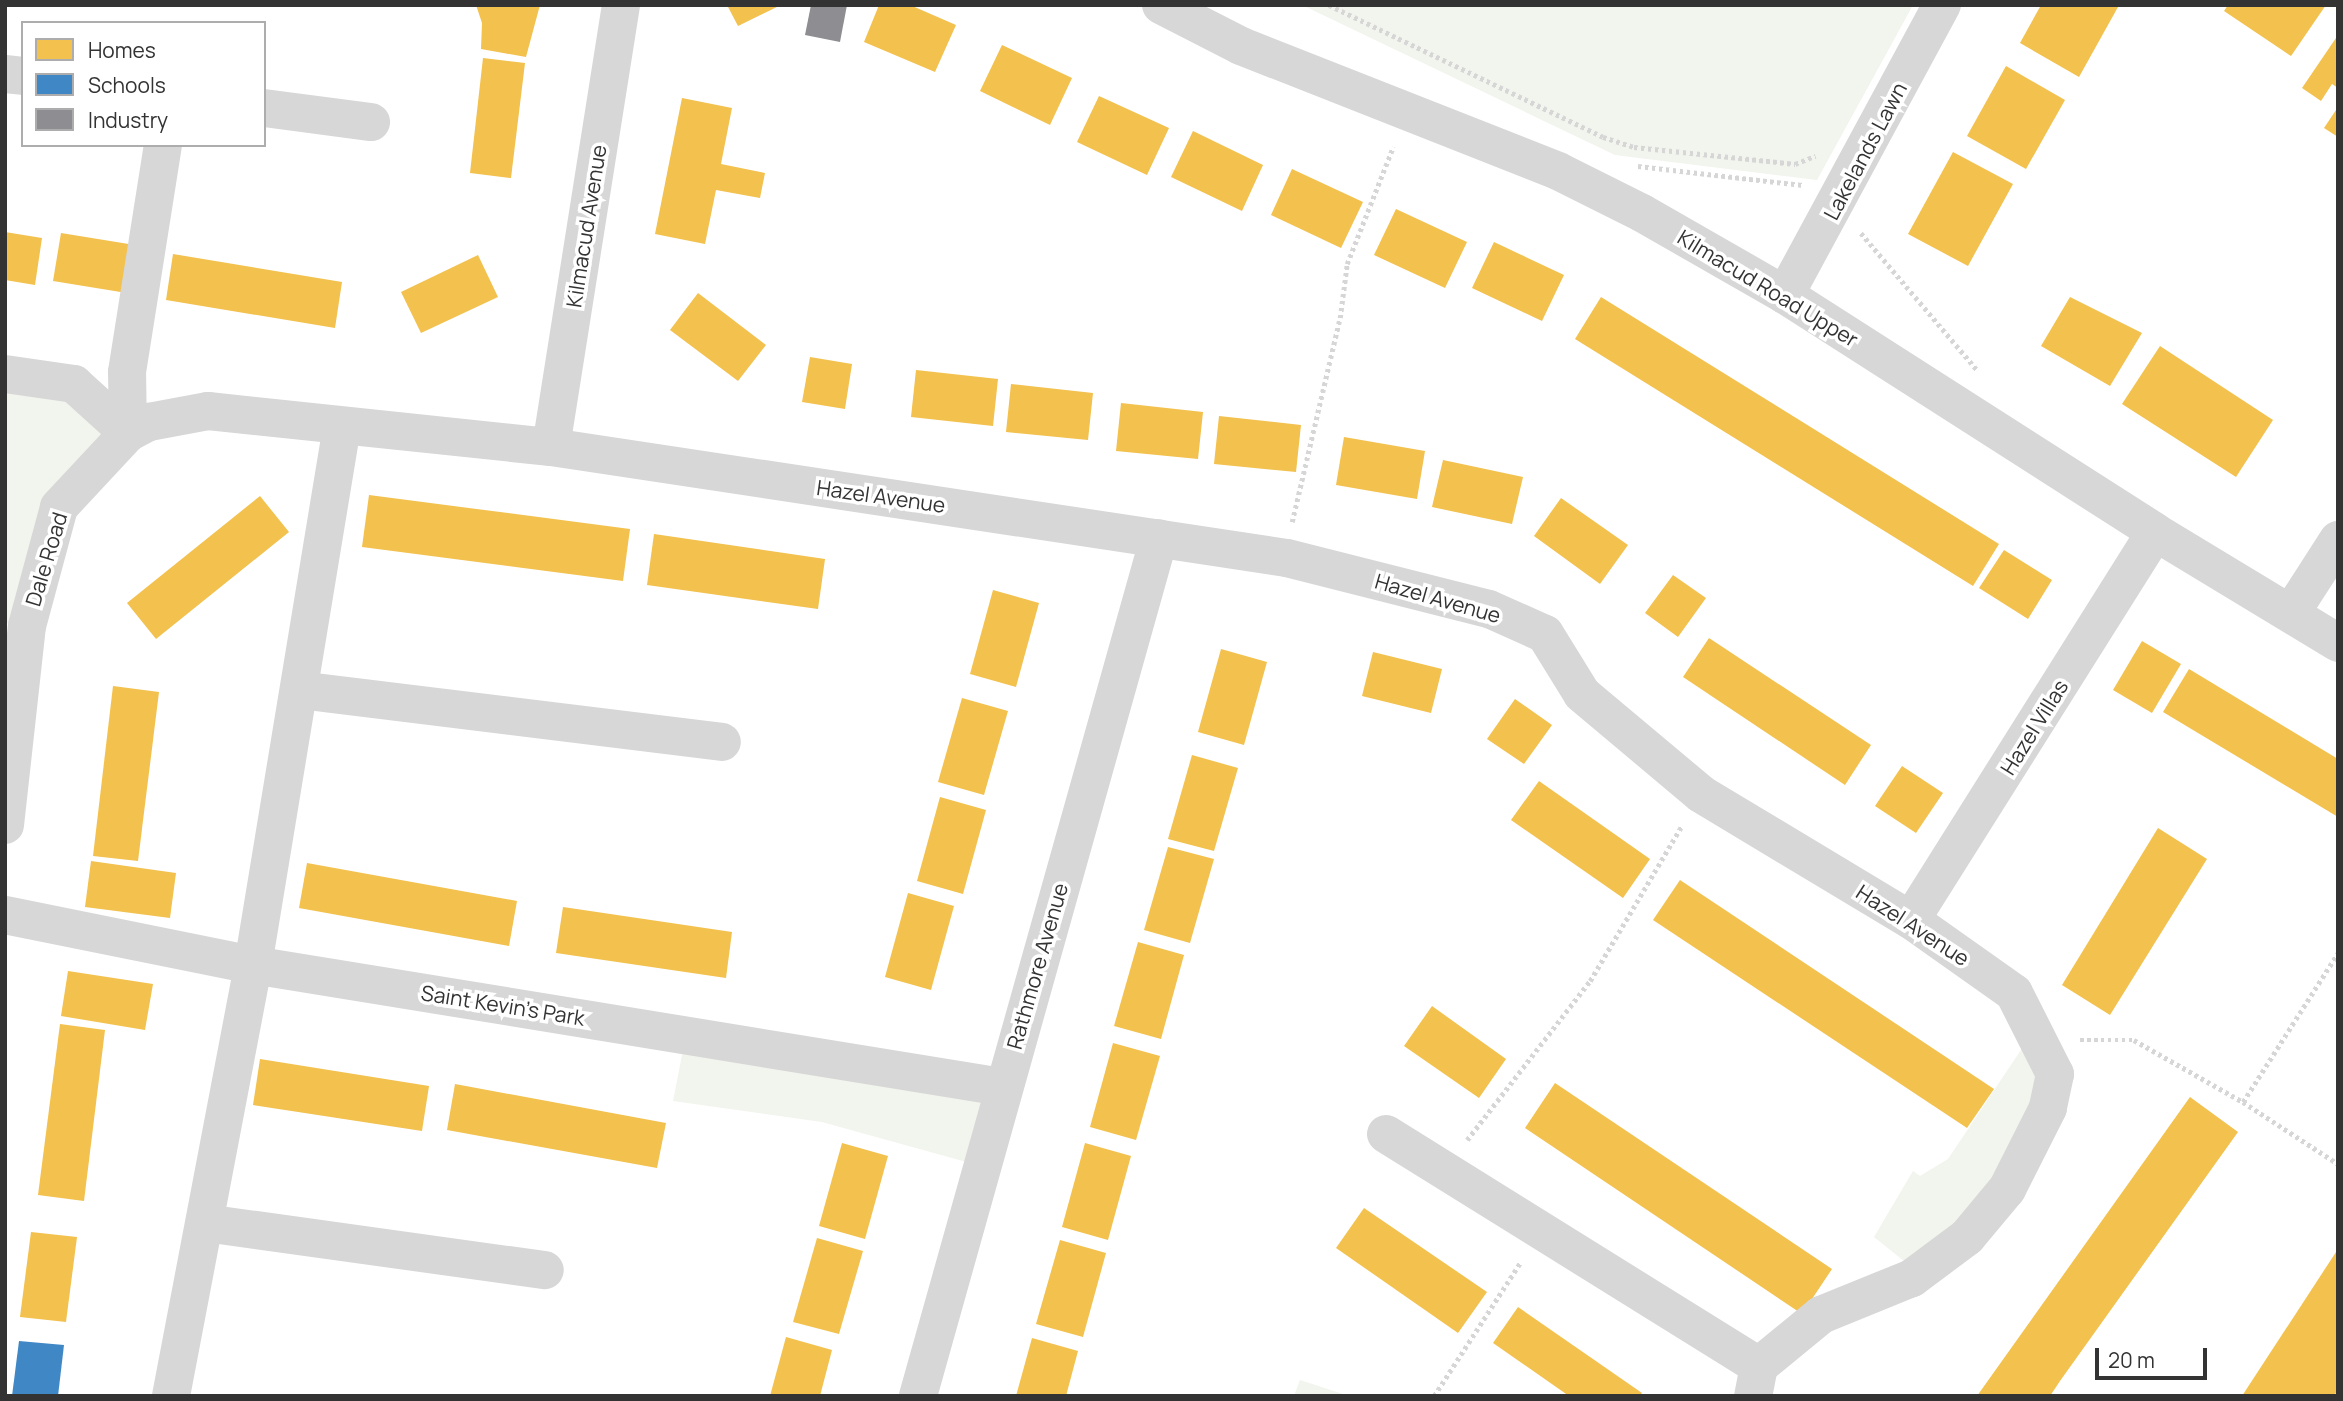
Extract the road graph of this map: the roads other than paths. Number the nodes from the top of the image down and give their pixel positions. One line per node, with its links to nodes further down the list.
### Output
1 (621, 5): 11 (street, Kilmacud Avenue)
2 (1161, 5): 7 (street, Kilmacud Road Upper)
3 (1942, 5): 7 (street, Lakelands Lawn)
4 (266, 108): 5 (street)
5 (372, 122)
6 (163, 147): 10 (street)
7 (1785, 295): 12 (street, Kilmacud Road Upper)
8 (5, 374): 10 (street)
9 (342, 426): 10 (street, Dale Road); 11 (street, Hazel Avenue); 18 (street)
10 (128, 433): 16 (street, Dale Road)
11 (551, 447): 13 (street, Hazel Avenue)
12 (2155, 532): 15 (street, Kilmacud Road Upper); 22 (street, Hazel Villas)
13 (1159, 538): 22 (street, Hazel Avenue); 24 (street, Rathmore Avenue)
14 (2338, 540): 15 (street)
15 (2291, 613): 17 (street, Kilmacud Road Upper)
16 (16, 624): 20 (street, Dale Road)
17 (2338, 643)
18 (299, 690): 19 (street); 23 (street)
19 (722, 742)
20 (5, 825)
21 (5, 915): 23 (street, Saint Kevin's Park)
22 (1911, 920): 28 (street, Hazel Avenue)
23 (253, 965): 24 (street, Saint Kevin's Park); 26 (street)
24 (1002, 1087): 30 (street, Rathmore Avenue)
25 (1386, 1134): 28 (street, Hazel Avenue)
26 (205, 1223): 27 (street); 29 (street)
27 (545, 1270)
28 (1756, 1381)
29 (171, 1396)
30 (918, 1396)

